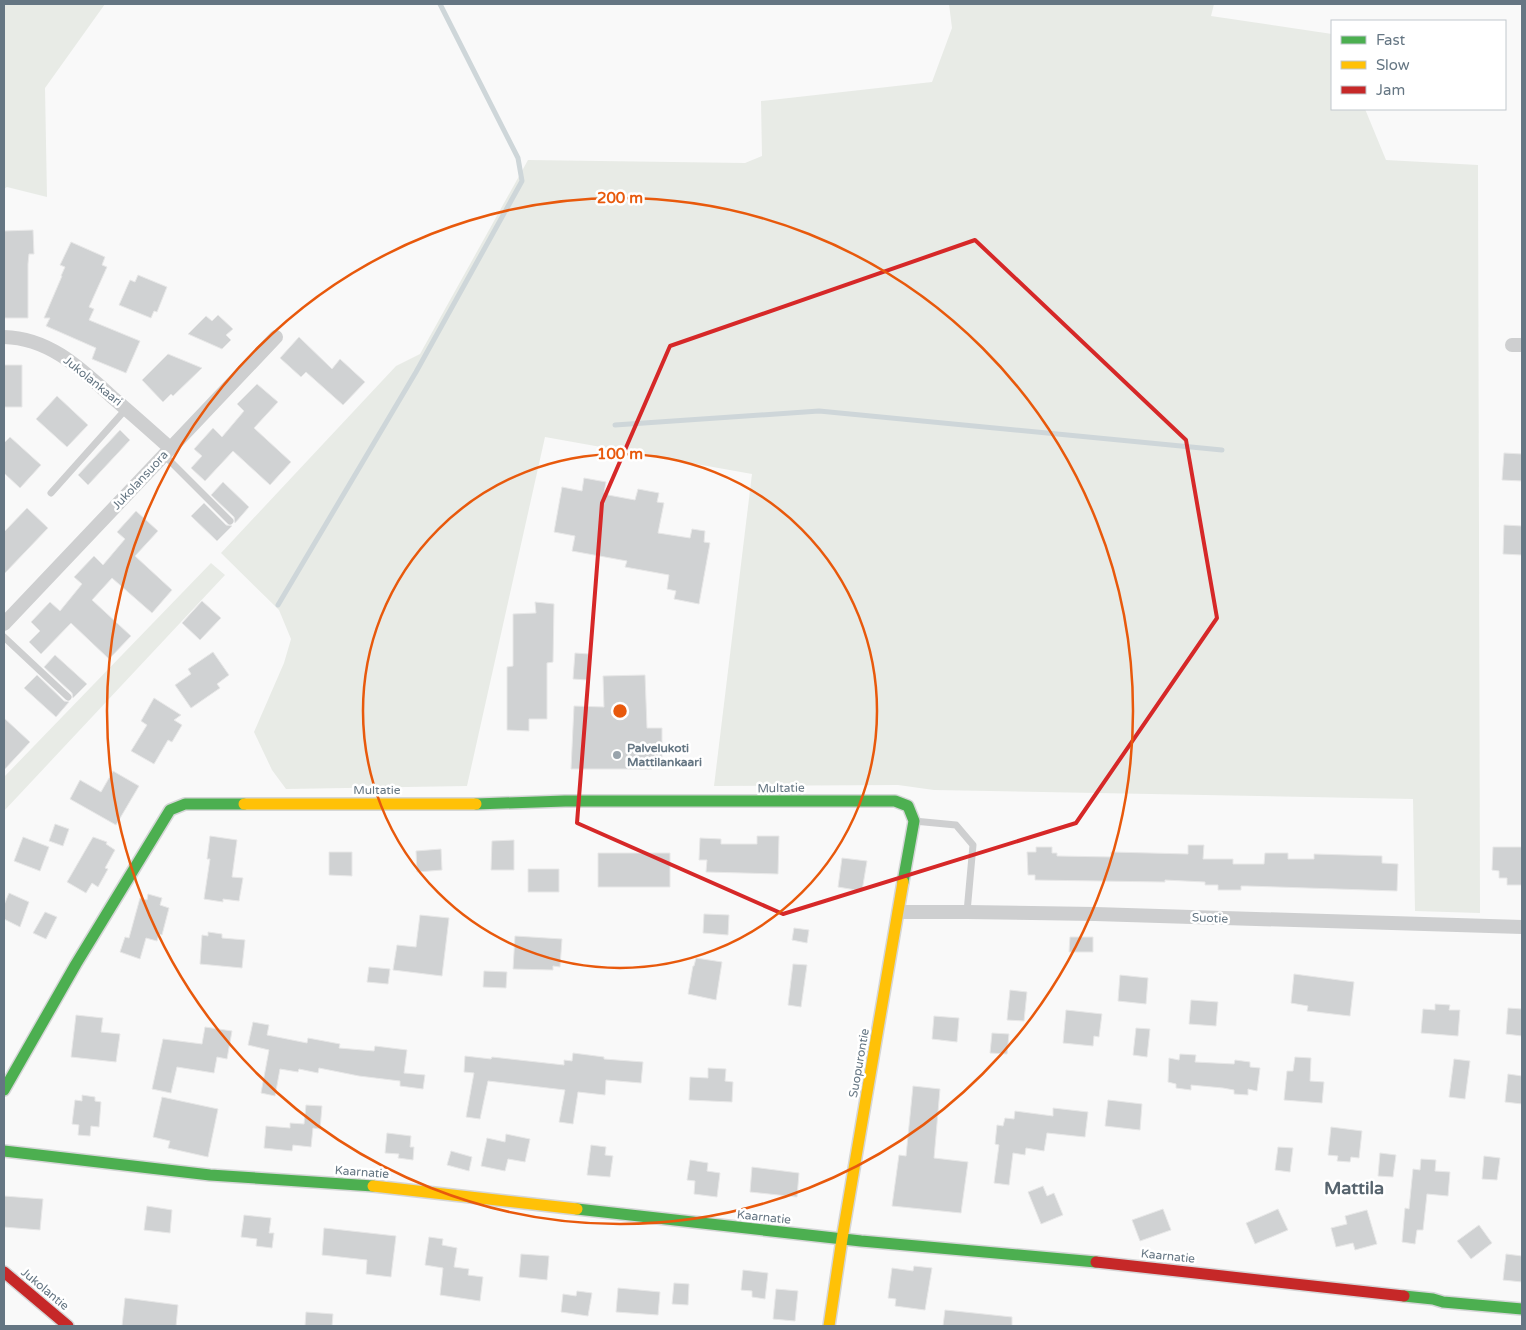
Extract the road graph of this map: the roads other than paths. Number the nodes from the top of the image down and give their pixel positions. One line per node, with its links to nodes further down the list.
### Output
1 (4, 337): 3 (street, Jukolankaari)
2 (276, 337): 4 (street, Jukolansuora)
3 (126, 409): 4 (street, Jukolankaari); 5 (lane)
4 (167, 452): 6 (lane); 7 (street, Jukolansuora)
5 (51, 493)
6 (230, 521)
7 (4, 624)
8 (4, 637): 9 (lane)
9 (68, 698)
10 (914, 821): 11 (street, Suopurontie); 12 (lane); 14 (street, Multatie)
11 (898, 912): 12 (street, Suotie); 16 (street, Suopurontie)
12 (966, 912): 13 (street, Suotie)
13 (1522, 927)
14 (4, 1090)
15 (4, 1151): 16 (street, Kaarnatie)
16 (842, 1239): 18 (street, Kaarnatie); 20 (street, Suopurontie)
17 (4, 1272): 19 (street, Jukolantie)
18 (1522, 1309)
19 (68, 1326)
20 (829, 1326)

